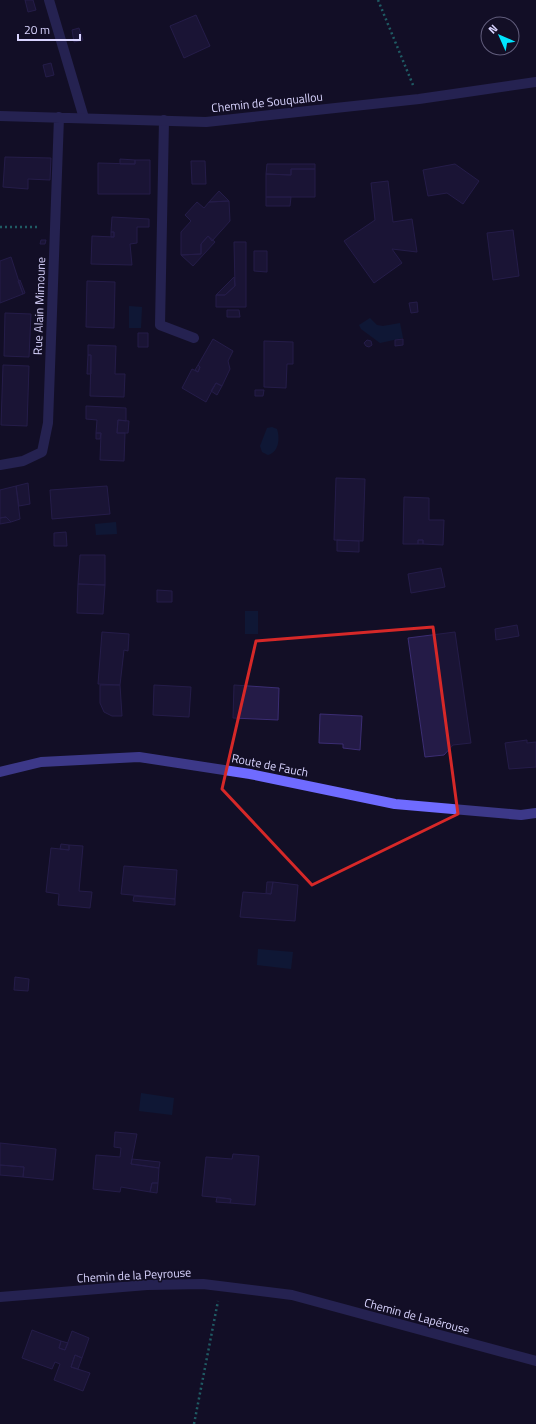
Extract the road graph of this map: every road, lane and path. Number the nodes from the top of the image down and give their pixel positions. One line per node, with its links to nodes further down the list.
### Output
1 (49, 0): 7 (street)
2 (378, 0): 4 (path)
3 (536, 82): 4 (street, Chemin de Souquallou)
4 (419, 99): 8 (street, Chemin de Souquallou)
5 (0, 116): 6 (street, Chemin de Souquallou)
6 (59, 117): 7 (street, Chemin de Souquallou); 10 (street, Rue Alain Mimoune)
7 (84, 118): 8 (street, Chemin de Souquallou)
8 (164, 120): 11 (street)
9 (0, 227): 10 (path)
10 (55, 227): 12 (street, Rue Alain Mimoune)
11 (194, 338)
12 (0, 465)
13 (0, 772): 14 (street, Route de Fauch)
14 (536, 813)
15 (221, 1286): 16 (street, Chemin de la Peyrouse); 17 (street, Chemin de la Peyrouse); 19 (path)
16 (292, 1295): 18 (street, Chemin de Lapérouse)
17 (0, 1297)
18 (536, 1361)
19 (194, 1424)

